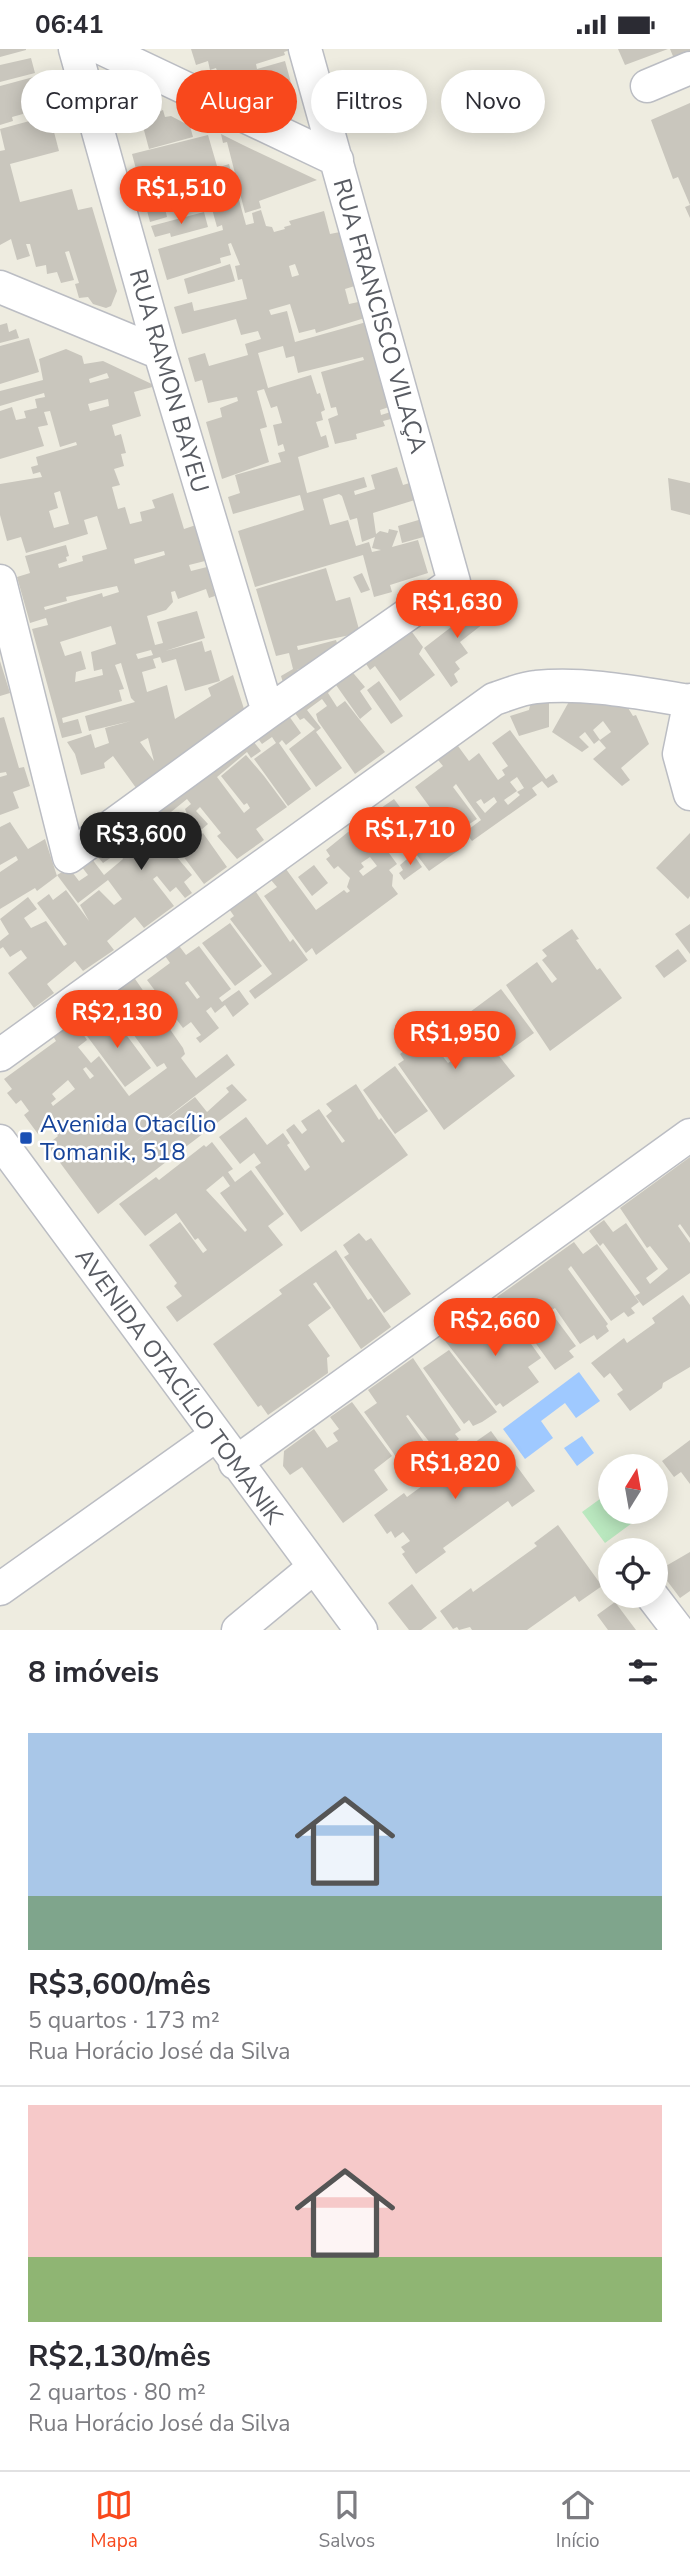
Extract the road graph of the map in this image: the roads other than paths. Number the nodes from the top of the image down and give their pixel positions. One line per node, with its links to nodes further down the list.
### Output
1 (75, 49): 8 (street, RUA RAMON BAYEU)
2 (103, 49): 6 (street)
3 (305, 49): 6 (street, RUA FRANCISCO VILAÇA)
4 (690, 68): 5 (street)
5 (647, 86)
6 (337, 160): 11 (street, RUA FRANCISCO VILAÇA)
7 (0, 287): 8 (street)
8 (160, 353): 11 (street, RUA RAMON BAYEU)
9 (0, 581): 11 (street)
10 (690, 701): 12 (street); 13 (street)
11 (268, 712)
12 (690, 794)
13 (0, 1055)
14 (690, 1135): 17 (street)
15 (0, 1141): 16 (street, AVENIDA OTACÍLIO TOMANIK)
16 (215, 1436): 17 (street, AVENIDA OTACÍLIO TOMANIK); 19 (street)
17 (235, 1463): 18 (street, AVENIDA OTACÍLIO TOMANIK)
18 (313, 1568): 21 (street); 22 (street, AVENIDA OTACÍLIO TOMANIK)
19 (0, 1589)
20 (661, 1608): 23 (street)
21 (237, 1630)
22 (361, 1630)
23 (678, 1630)

